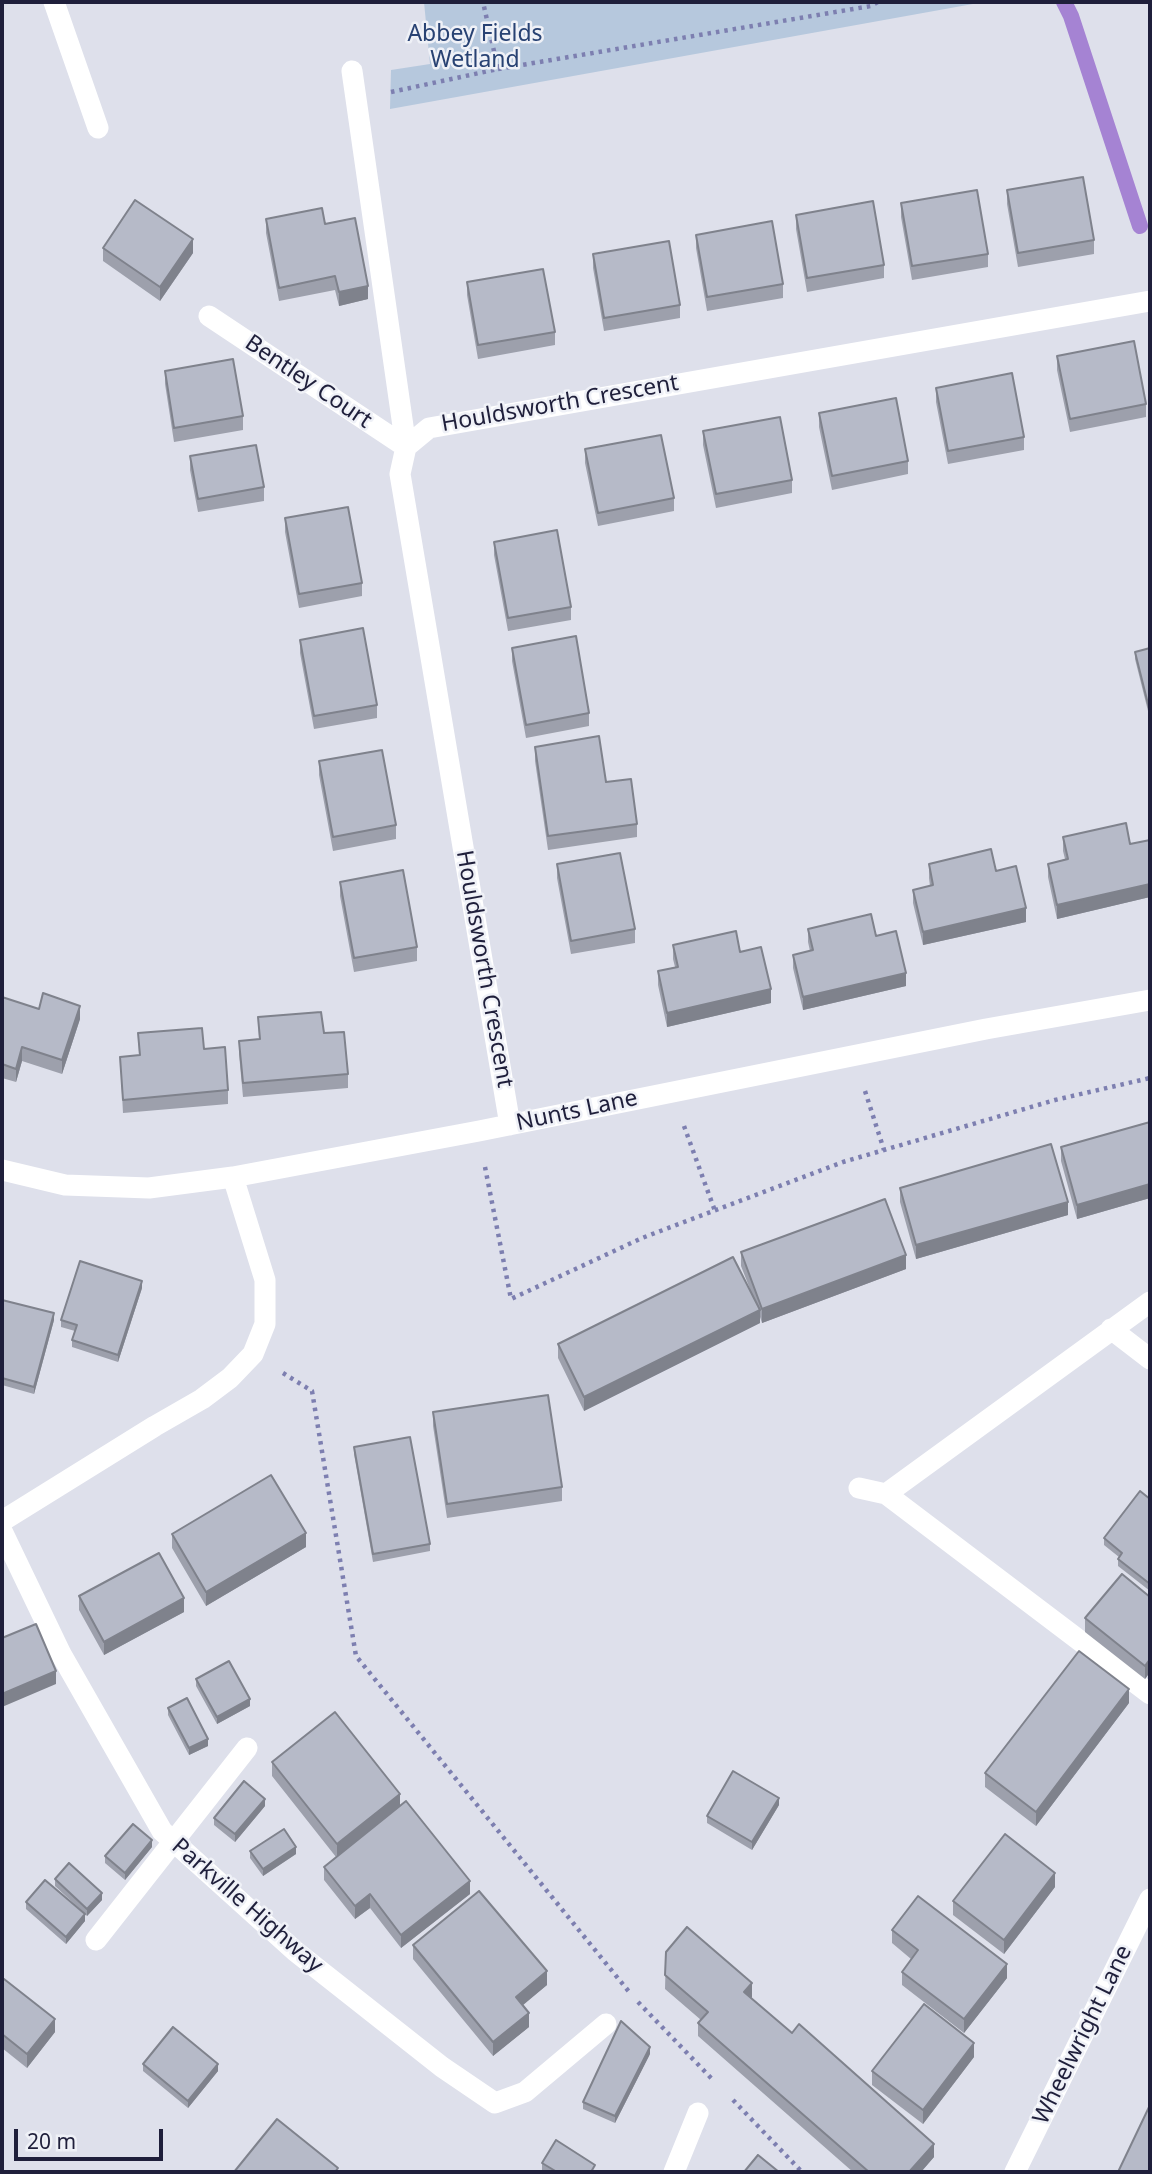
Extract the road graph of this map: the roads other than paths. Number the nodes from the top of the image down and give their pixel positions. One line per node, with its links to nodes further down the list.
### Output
1 (54, 2): 3 (street)
2 (352, 71): 6 (street)
3 (98, 128)
4 (1150, 301): 6 (street, Houldsworth Crescent)
5 (209, 316): 6 (street, Bentley Court)
6 (406, 447): 8 (street, Houldsworth Crescent)
7 (1150, 1000): 8 (street, Nunts Lane)
8 (510, 1125): 10 (street, Nunts Lane)
9 (2, 1170): 10 (street, Nunts Lane)
10 (233, 1177): 16 (street)
11 (1150, 1302): 12 (street)
12 (1111, 1329): 13 (street); 15 (street)
13 (1150, 1359)
14 (859, 1488): 15 (street)
15 (886, 1494): 18 (street)
16 (2, 1521)
17 (2, 1531): 20 (street, Parkville Highway)
18 (1150, 1694)
19 (247, 1748): 20 (street)
20 (175, 1842): 22 (street); 23 (street, Parkville Highway)
21 (1150, 1899): 26 (street, Wheelwright Lane)
22 (96, 1940)
23 (606, 2025)
24 (698, 2113): 25 (street)
25 (674, 2172)
26 (1015, 2172)

